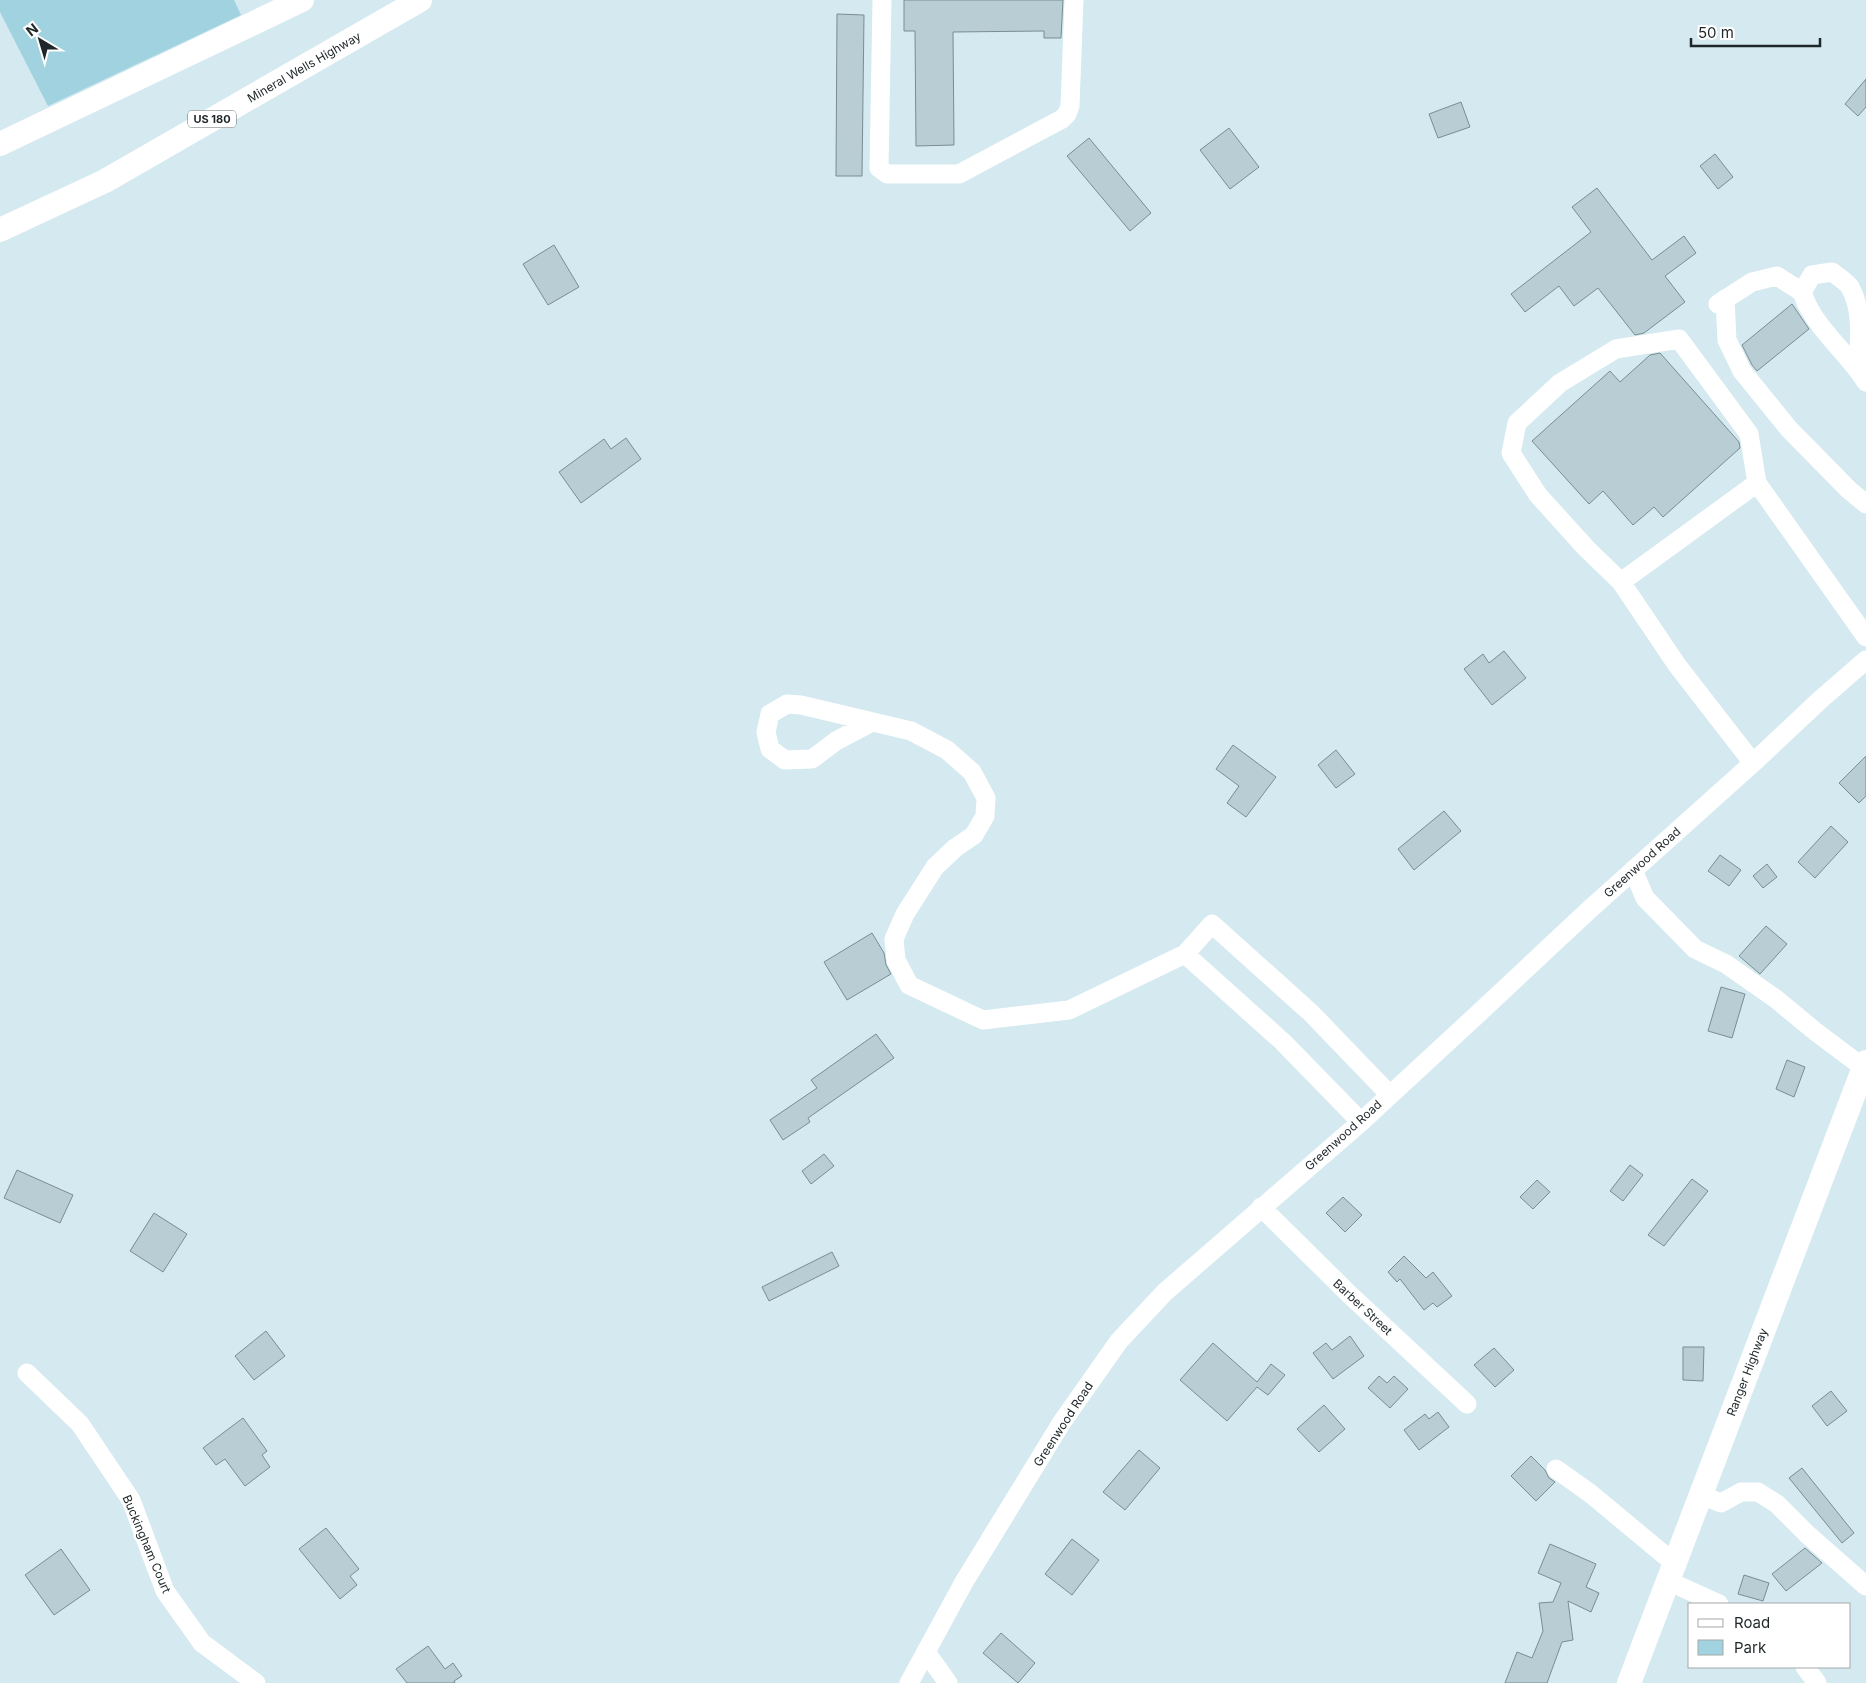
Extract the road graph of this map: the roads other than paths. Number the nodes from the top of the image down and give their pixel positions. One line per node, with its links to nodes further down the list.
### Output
1 (302, 0): 5 (main road)
2 (420, 0): 6 (main road, Mineral Wells Highway / US 180)
3 (882, 0): 4 (street)
4 (1074, 0)
5 (0, 144)
6 (0, 230)
7 (1802, 292): 8 (street); 8 (street); 10 (street)
8 (1862, 375)
9 (1757, 483): 11 (street); 11 (street); 12 (street)
10 (1866, 504)
11 (1621, 582): 15 (street)
12 (1866, 637)
13 (1866, 660): 15 (street, Greenwood Road)
14 (872, 722): 14 (street); 17 (street)
15 (1753, 762): 16 (street, Greenwood Road)
16 (1633, 870): 18 (street); 19 (street, Greenwood Road)
17 (1185, 954): 19 (street); 20 (street)
18 (1865, 1065): 25 (main road, Ranger Highway)
19 (1389, 1094): 20 (street, Greenwood Road)
20 (1361, 1122): 21 (street, Greenwood Road)
21 (1261, 1207): 23 (street, Barber Street); 29 (street, Greenwood Road)
22 (27, 1373): 31 (street, Buckingham Court)
23 (1467, 1404)
24 (1556, 1470): 26 (street)
25 (1701, 1495): 26 (main road, Ranger Highway); 27 (street)
26 (1671, 1572): 28 (street); 34 (main road, Ranger Highway)
27 (1866, 1586)
28 (1718, 1603)
29 (926, 1652): 32 (street, Greenwood Road); 33 (street)
30 (1806, 1668): 35 (street)
31 (256, 1683)
32 (909, 1683)
33 (948, 1683)
34 (1629, 1683)
35 (1817, 1683)

